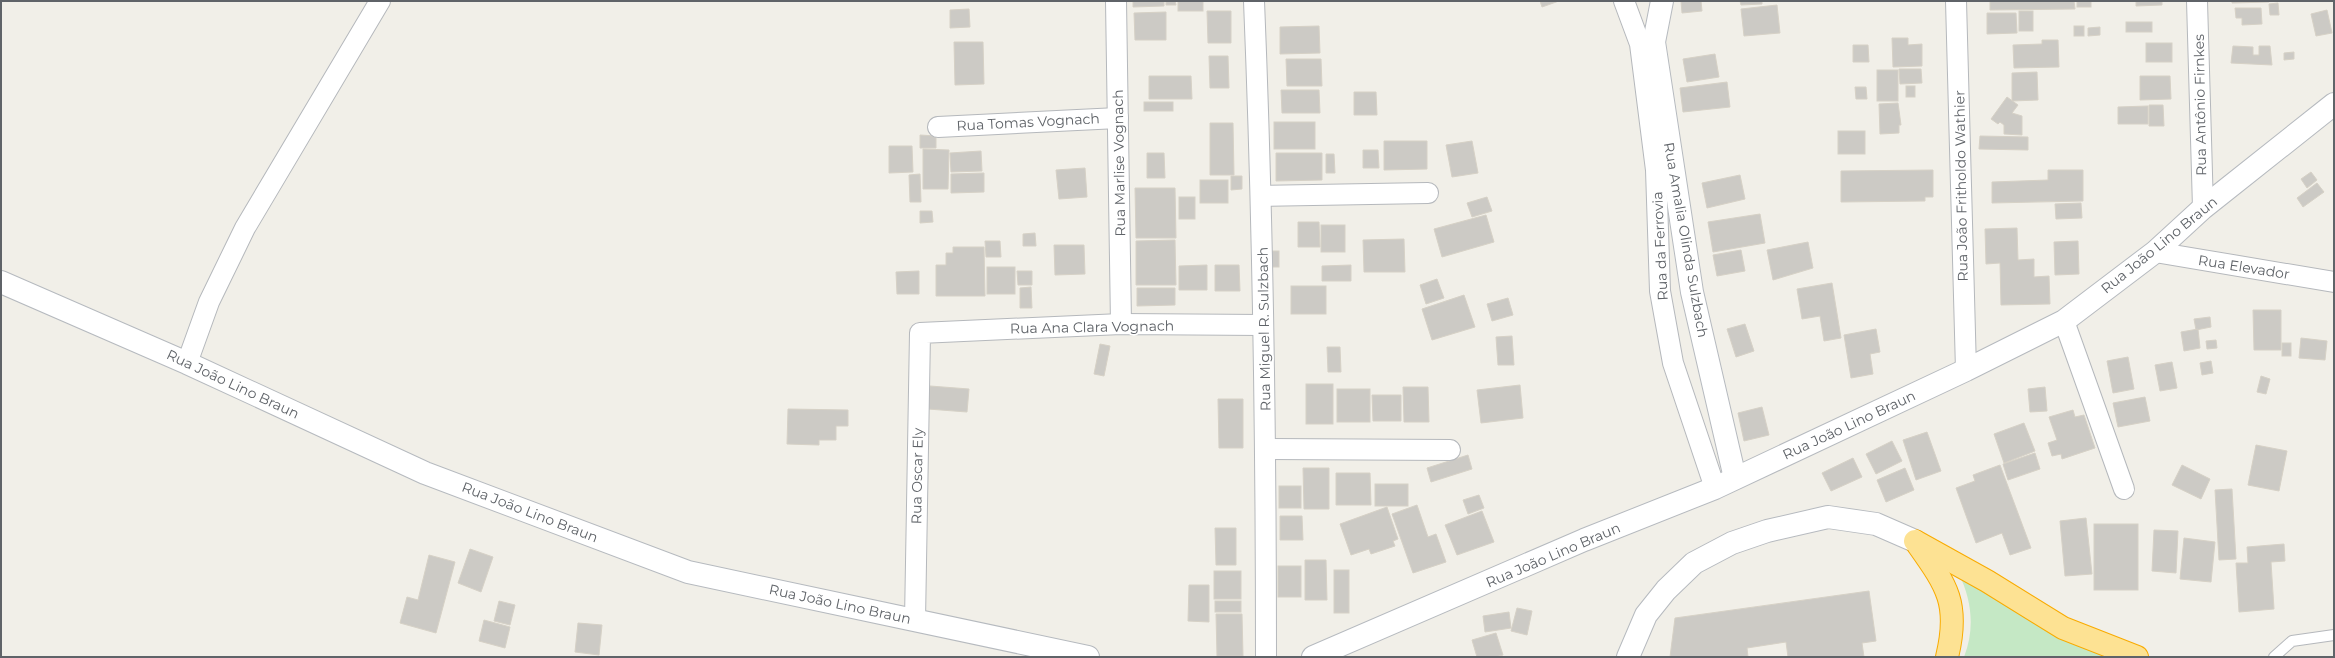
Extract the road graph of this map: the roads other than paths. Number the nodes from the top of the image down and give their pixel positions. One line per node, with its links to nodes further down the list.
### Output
1 (380, 1): 22 (street)
2 (1116, 1): 10 (street, Rua Marlise Vognach)
3 (1254, 1): 13 (street, Rua Miguel R. Sulzbach)
4 (1624, 1): 8 (street, Rua da Ferrovia)
5 (1662, 1): 8 (street, Rua Amalia Olinda Sulzbach)
6 (1956, 1): 23 (street, Rua João Fritholdo Wathier)
7 (2197, 1): 14 (street, Rua Antônio Firnkes)
8 (1647, 43): 26 (street, Rua Amalia Olinda Sulzbach); 27 (street, Rua da Ferrovia)
9 (2334, 104): 14 (street, Rua João Lino Braun)
10 (1118, 118): 11 (street, Rua Tomas Vognach); 19 (street, Rua Marlise Vognach)
11 (938, 127)
12 (1428, 193): 13 (street)
13 (1262, 196): 20 (street, Rua Miguel R. Sulzbach)
14 (2203, 208): 15 (street, Rua João Lino Braun)
15 (2154, 252): 17 (street, Rua Elevador); 18 (street, Rua João Lino Braun)
16 (1, 282): 22 (street, Rua João Lino Braun)
17 (2334, 282)
18 (2064, 321): 23 (street, Rua João Lino Braun); 28 (street)
19 (1121, 324): 20 (street, Rua Ana Clara Vognach); 21 (street, Rua Ana Clara Vognach)
20 (1263, 325): 24 (street, Rua Miguel R. Sulzbach)
21 (920, 333): 30 (street, Rua Oscar Ely)
22 (187, 363): 30 (street, Rua João Lino Braun)
23 (1966, 370): 26 (street, Rua João Lino Braun)
24 (1266, 449): 25 (street); 33 (street, Rua Miguel R. Sulzbach)
25 (1450, 450)
26 (1735, 478): 27 (street, Rua João Lino Braun)
27 (1715, 488): 34 (street, Rua João Lino Braun)
28 (2124, 489)
29 (1915, 540): 35 (street); 36 (highway); 37 (highway)
30 (915, 620): 32 (street, Rua João Lino Braun)
31 (2334, 635): 38 (lane)
32 (1088, 657)
33 (1266, 657)
34 (1313, 657)
35 (1628, 657)
36 (1947, 657)
37 (2137, 657)
38 (2274, 657)

